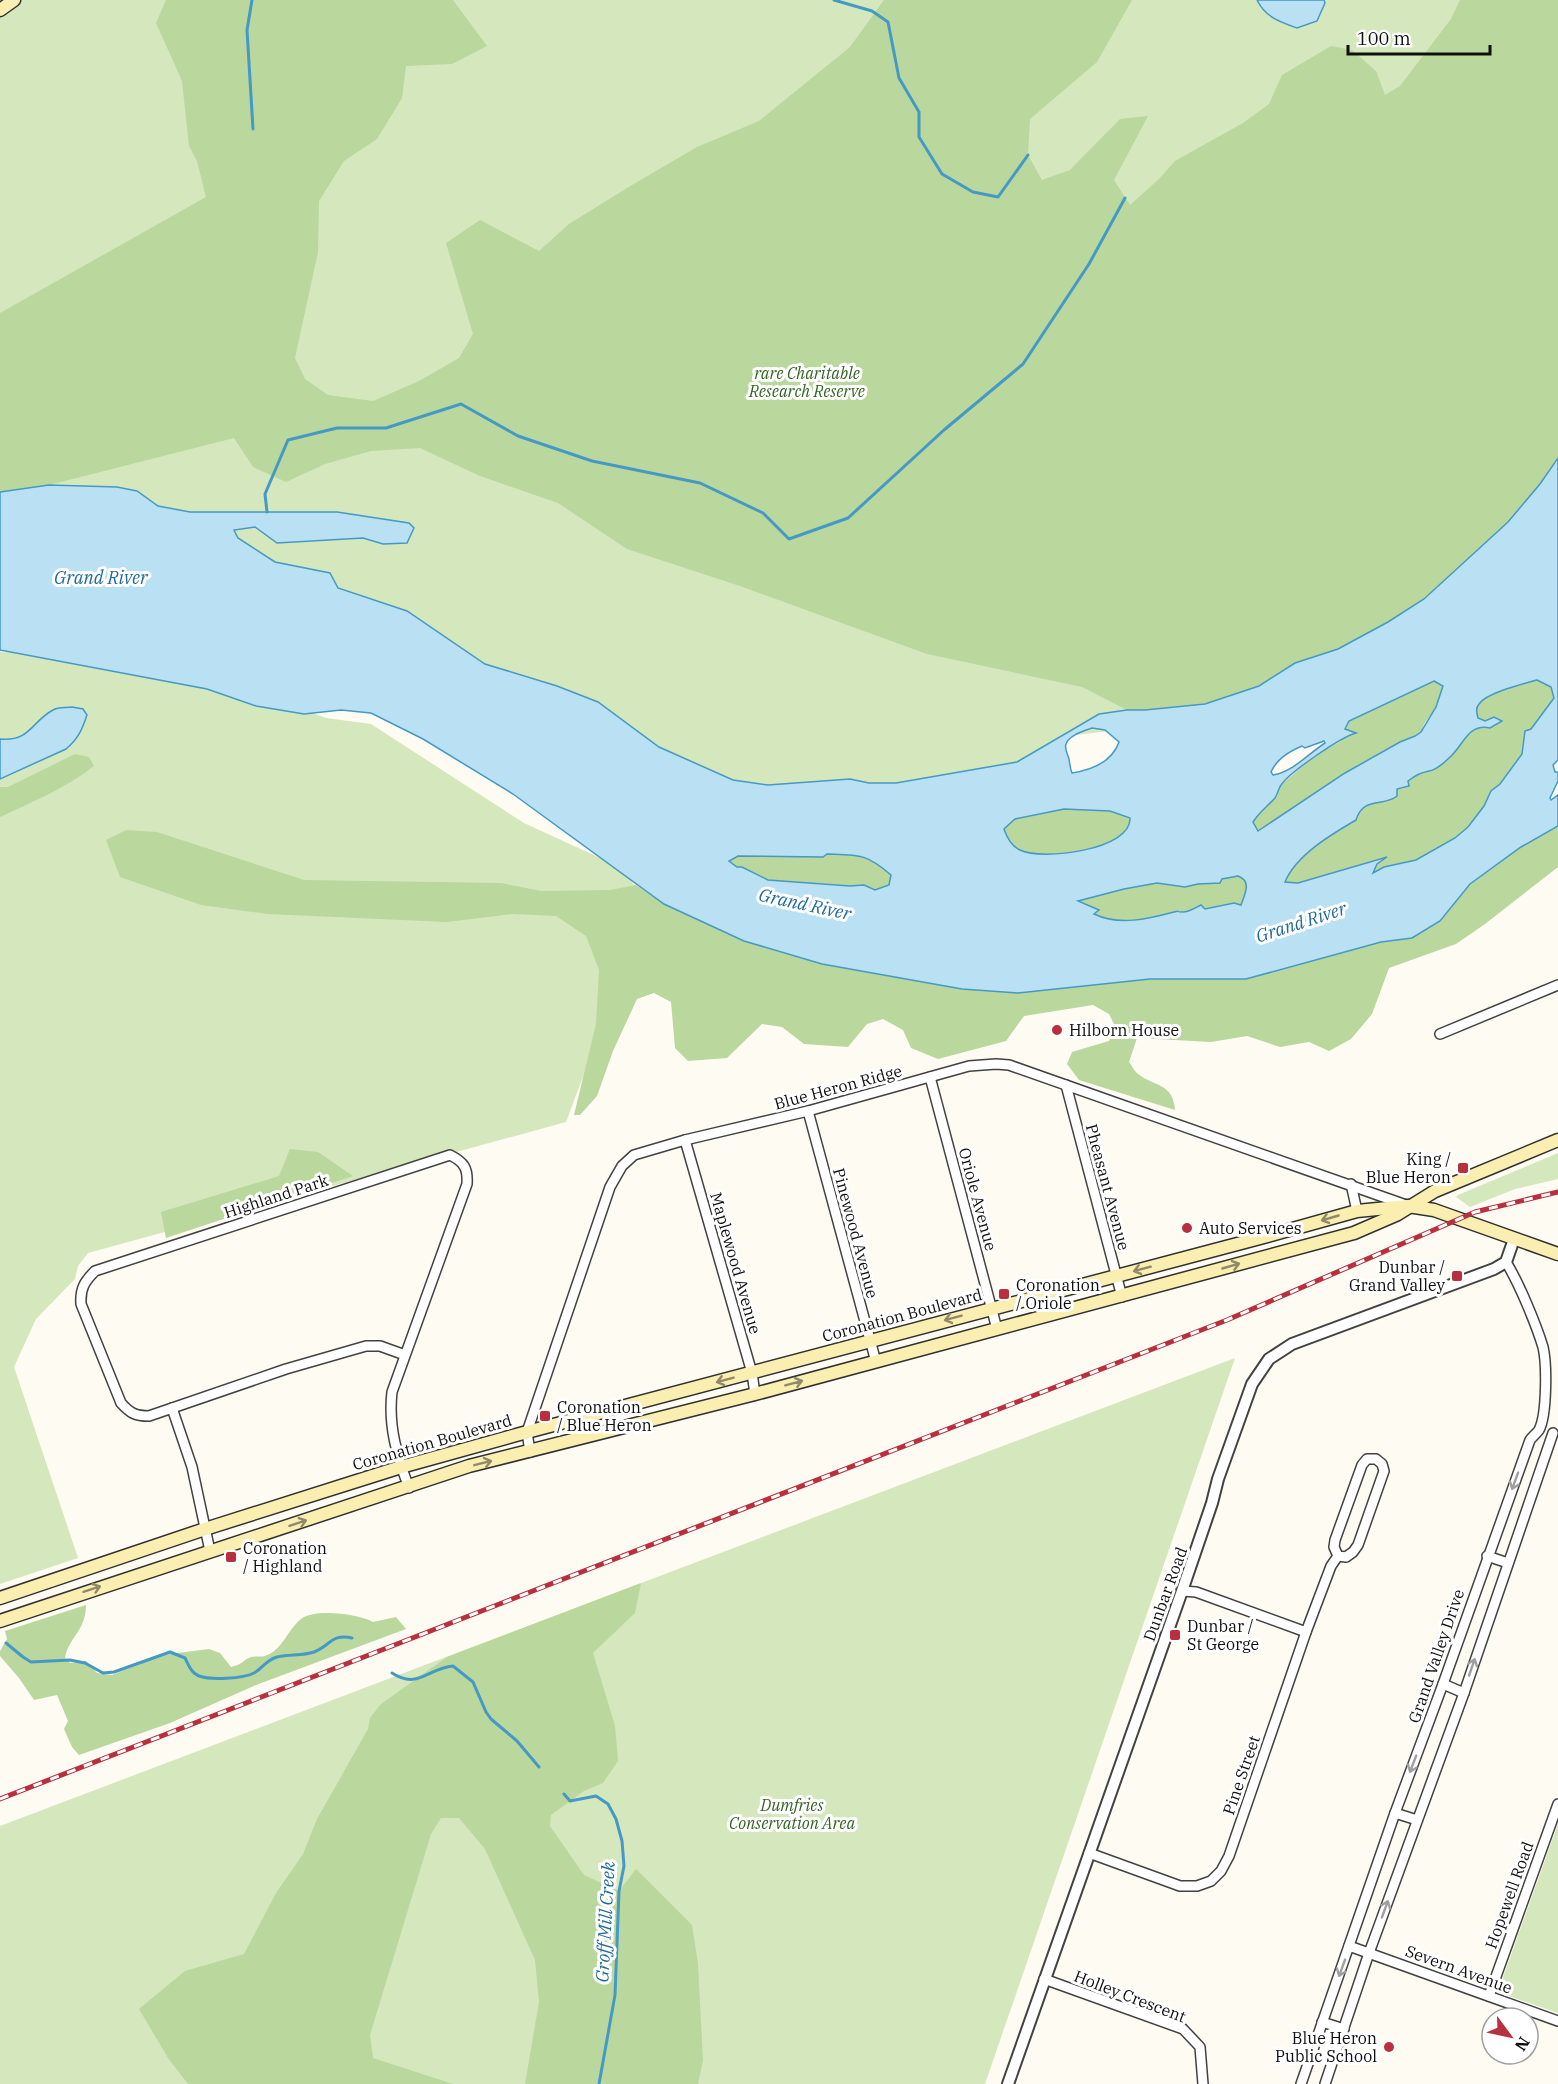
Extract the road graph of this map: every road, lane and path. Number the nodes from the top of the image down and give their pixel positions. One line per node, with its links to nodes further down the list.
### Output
1 (14, 0): 2 (main road)
2 (0, 10)
3 (1558, 985): 4 (street)
4 (1440, 1034)
5 (930, 1077): 6 (street, Blue Heron Ridge); 7 (street, Blue Heron Ridge); 20 (street, Oriole Avenue)
6 (1066, 1085): 10 (street, Blue Heron Ridge); 18 (street, Pheasant Avenue)
7 (808, 1111): 8 (street, Blue Heron Ridge); 22 (street, Pinewood Avenue)
8 (685, 1140): 25 (street, Maplewood Avenue); 31 (street, Blue Heron Ridge)
9 (1558, 1140): 11 (main road)
10 (1351, 1184): 11 (street, Blue Heron Ridge); 12 (street)
11 (1408, 1206): 12 (main road, Coronation Boulevard); 14 (main road); 16 (main road, Coronation Boulevard)
12 (1357, 1211): 13 (main road, Coronation Boulevard, one-way to 13)
13 (1260, 1238): 16 (main road); 18 (main road, Coronation Boulevard, one-way to 18)
14 (1514, 1239): 15 (main road); 17 (street)
15 (1558, 1254)
16 (1266, 1256): 19 (main road, Coronation Boulevard, one-way to 16)
17 (1506, 1262): 30 (street, Grand Valley Drive); 42 (street, Dunbar Road)
18 (1115, 1276): 19 (street, Pheasant Avenue); 20 (main road, Coronation Boulevard)
19 (1122, 1297): 21 (main road, Coronation Boulevard)
20 (992, 1308): 21 (street, Oriole Avenue); 22 (main road, Coronation Boulevard, one-way to 22)
21 (997, 1329): 24 (main road, Coronation Boulevard)
22 (870, 1340): 24 (street, Pinewood Avenue); 25 (main road, Coronation Boulevard)
23 (405, 1355): 28 (street, Highland Park); 28 (street, Highland Park); 34 (street, Highland Park)
24 (876, 1362): 26 (main road, Coronation Boulevard, one-way to 24)
25 (752, 1373): 26 (street, Maplewood Avenue); 27 (main road, Coronation Boulevard, one-way to 27)
26 (755, 1394): 29 (main road, Coronation Boulevard)
27 (668, 1395): 29 (main road); 31 (main road, Coronation Boulevard)
28 (172, 1408): 36 (street)
29 (674, 1415): 33 (main road, Coronation Boulevard)
30 (1539, 1429): 32 (street); 39 (street, Grand Valley Drive, one-way to 39)
31 (527, 1432): 33 (street, Blue Heron Ridge); 34 (main road, Coronation Boulevard)
32 (1556, 1434): 40 (street)
33 (530, 1452): 35 (main road, Coronation Boulevard, one-way to 33)
34 (402, 1467): 35 (street, Highland Park); 36 (main road, Coronation Boulevard)
35 (409, 1488): 37 (main road, Coronation Boulevard, one-way to 35)
36 (205, 1529): 37 (street); 41 (main road, Coronation Boulevard)
37 (210, 1551): 44 (main road, Coronation Boulevard, one-way to 37)
38 (1338, 1556): 38 (street, Pine Street); 46 (street, Pine Street)
39 (1487, 1556): 40 (street); 47 (street, Grand Valley Drive)
40 (1508, 1563): 48 (street, one-way to 40)
41 (31, 1588): 43 (main road, Coronation Boulevard); 44 (main road)
42 (1182, 1590): 46 (street); 52 (street, Dunbar Road)
43 (0, 1598)
44 (37, 1608): 45 (main road, Coronation Boulevard)
45 (0, 1621)
46 (1306, 1632): 52 (street, Pine Street)
47 (1443, 1684): 48 (street); 50 (street, Grand Valley Drive, one-way to 50)
48 (1464, 1693): 51 (street)
49 (1558, 1804): 56 (street, Hopewell Road)
50 (1395, 1813): 51 (street); 53 (street, Grand Valley Drive)
51 (1417, 1820): 54 (street, one-way to 51)
52 (1089, 1853): 55 (street, Dunbar Road)
53 (1349, 1946): 54 (street, Severn Avenue); 58 (street, Grand Valley Drive, one-way to 58)
54 (1369, 1953): 56 (street, Severn Avenue); 59 (street)
55 (1044, 1980): 60 (street, Dunbar Road); 61 (street, Holley Crescent)
56 (1489, 1996): 57 (street, Severn Avenue)
57 (1558, 2021)
58 (1322, 2022): 59 (street); 62 (street, Grand Valley Drive)
59 (1344, 2029): 63 (street)
60 (1008, 2084)
61 (1203, 2084)
62 (1301, 2084)
63 (1325, 2084)

